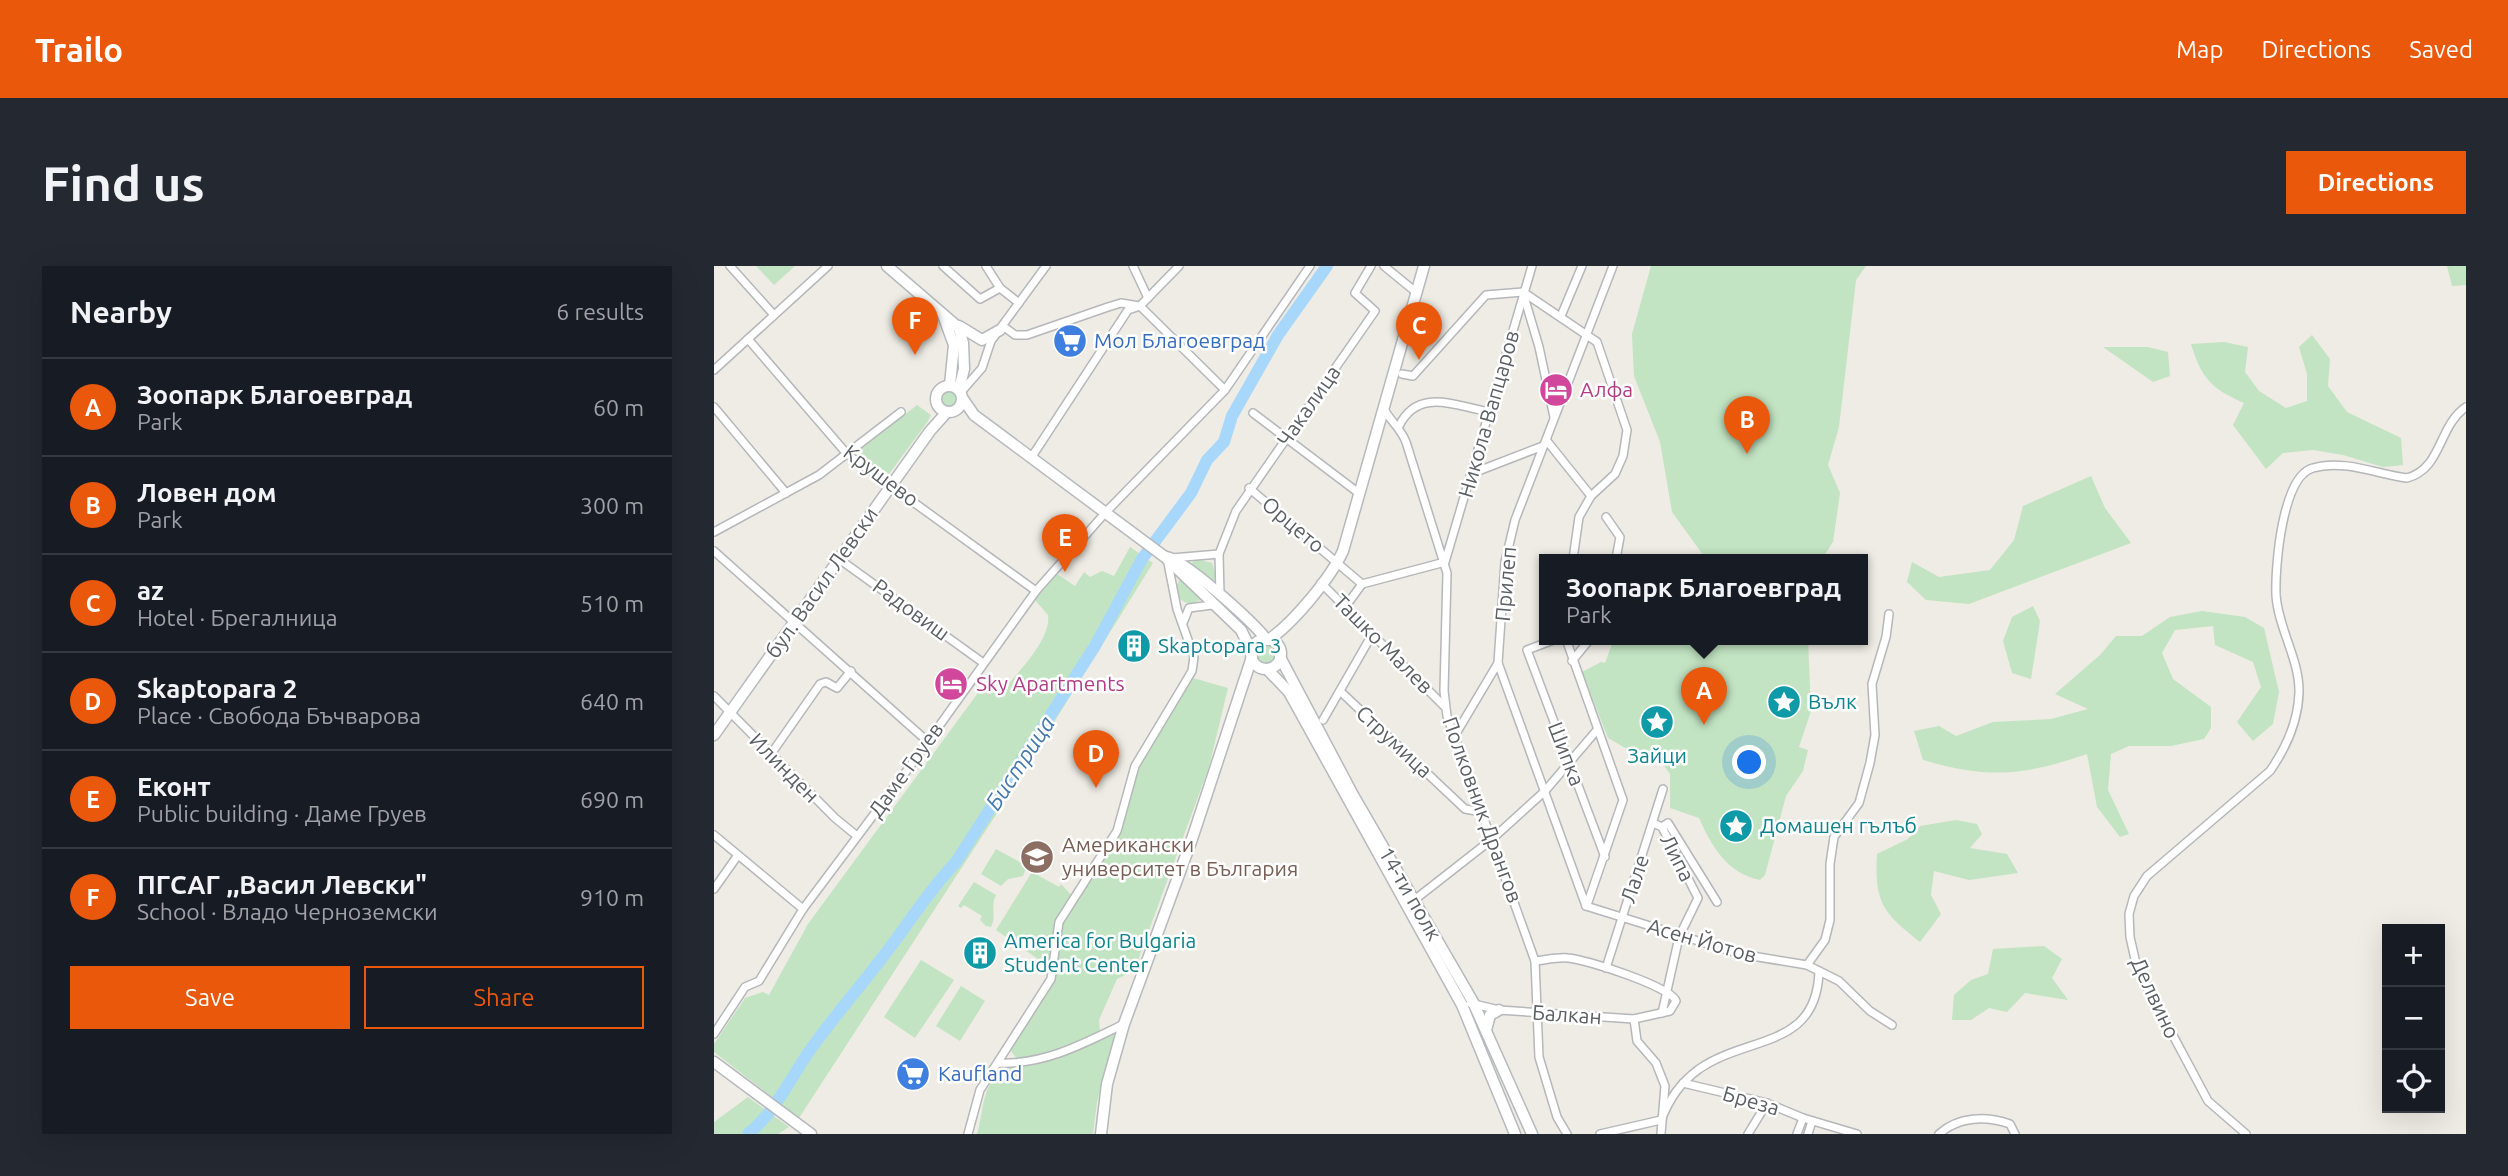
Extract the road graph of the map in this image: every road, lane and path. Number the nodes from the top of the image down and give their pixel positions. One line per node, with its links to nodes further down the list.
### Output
1 (730, 266): 22 (street)
2 (828, 266): 22 (street)
3 (887, 266): 23 (street)
4 (943, 266): 16 (street)
5 (986, 266): 16 (street)
6 (1045, 266): 20 (street)
7 (1133, 266): 19 (street)
8 (1179, 266): 19 (street)
9 (1310, 266): 31 (street, Даме Груев)
10 (1371, 266): 43 (street, Чакалица)
11 (1384, 266): 18 (street)
12 (1424, 266): 18 (street)
13 (1532, 266): 17 (street, Никола Вапцаров)
14 (1582, 266): 24 (street)
15 (1614, 266): 27 (street, Прилеп)
16 (1000, 288): 20 (street)
17 (1523, 292): 24 (street); 30 (street); 38 (street, Никола Вапцаров); 41 (street)
18 (1417, 293): 35 (street)
19 (1147, 298): 21 (street)
20 (1019, 303): 26 (street)
21 (1140, 306): 26 (street); 31 (street); 46 (street)
22 (774, 315): 28 (street)
23 (943, 315): 25 (street); 32 (street)
24 (1561, 316): 27 (street)
25 (956, 324): 26 (street); 32 (street)
26 (1002, 328): 32 (street)
27 (1586, 332): 41 (street, Прилеп); 52 (street)
28 (748, 339): 29 (street); 45 (street, Крушево)
29 (714, 370)
30 (1402, 374)
31 (1225, 390): 53 (street, Даме Груев)
32 (958, 391): 36 (street); 36 (street); 40 (street)
33 (714, 407): 50 (street)
34 (2466, 407): 156 (street, Делвино)
35 (1384, 409): 42 (street, Полковник Дрангов); 51 (street)
36 (947, 410): 40 (street); 48 (street, бул. Васил Левски)
37 (901, 412): 45 (street)
38 (1490, 412): 42 (street); 47 (street, Никола Вапцаров)
39 (1253, 413): 43 (street)
40 (974, 415): 46 (street)
41 (1554, 419): 44 (street, Прилеп)
42 (1399, 426): 63 (street, Полковник Дрангов)
43 (1288, 438): 49 (street, Чакалица); 51 (street)
44 (1545, 444): 47 (street); 52 (street); 88 (street, Прилеп)
45 (847, 454): 48 (street, Крушево); 50 (street)
46 (1031, 458): 53 (street)
47 (1473, 473): 63 (street, Никола Вапцаров)
48 (891, 485): 61 (street, бул. Васил Левски); 69 (street, Крушево)
49 (1249, 488): 57 (street, Чакалица); 64 (street, Орцето)
50 (786, 493): 55 (street)
51 (1360, 494): 64 (street)
52 (1591, 496): 58 (street)
53 (1106, 512): 62 (street); 69 (street, Даме Груев)
54 (1606, 517): 59 (street)
55 (714, 532)
56 (714, 551): 77 (street)
57 (1219, 554): 60 (street); 66 (street, Чакалица)
58 (1574, 554)
59 (1616, 554)
60 (1200, 556): 62 (street); 65 (street); 66 (street)
61 (839, 559): 77 (street, бул. Васил Левски); 87 (street, Радовиш)
62 (1168, 560): 65 (street); 70 (street)
63 (1445, 562): 68 (street); 94 (street, Полковник Дрангов)
64 (1338, 563): 67 (street); 68 (street, Орцето)
65 (1182, 570): 70 (street); 71 (street); 72 (street)
66 (1218, 575): 71 (street, Чакалица)
67 (1321, 583): 73 (street, Ташко Малев); 76 (street)
68 (1362, 584): 73 (street)
69 (1035, 591): 87 (street, Даме Груев)
70 (1174, 595): 74 (street); 78 (street)
71 (1220, 596): 80 (street)
72 (1212, 605): 74 (street); 85 (street)
73 (1346, 606): 79 (street, Ташко Малев)
74 (1192, 607): 78 (street)
75 (1889, 614): 121 (street)
76 (1290, 621): 80 (street); 84 (street)
77 (794, 623): 90 (street); 95 (street, бул. Васил Левски)
78 (1183, 627): 136 (street)
79 (1373, 633): 91 (street); 94 (street, Ташко Малев)
80 (1267, 640): 84 (street); 85 (street)
81 (1540, 645): 102 (street, Шипка)
82 (1568, 645): 86 (street)
83 (1585, 645): 86 (street)
84 (1280, 653): 89 (street); 114 (street, 14-ти полк)
85 (1252, 654): 89 (street); 93 (street)
86 (1572, 661): 97 (street)
87 (982, 662): 100 (street, Даме Груев)
88 (1498, 663): 99 (street); 104 (street, Прилеп)
89 (1266, 669): 93 (street); 126 (street, 14-ти полк)
90 (851, 671): 100 (street); 101 (street)
91 (1340, 691): 96 (street); 105 (street, Струмица)
92 (714, 696): 95 (street, Илинден)
93 (1236, 701): 131 (street)
94 (1444, 706): 99 (street, Полковник Дрангов)
95 (730, 713): 98 (street, бул. Васил Левски); 101 (street, Илинден)
96 (1323, 720)
97 (1597, 730): 102 (street); 112 (street)
98 (714, 735)
99 (1454, 737): 105 (street, Полковник Дрангов)
100 (927, 741): 109 (street, Даме Груев)
101 (771, 754): 109 (street, Илинден)
102 (1569, 762): 104 (street); 112 (street, Шипка)
103 (1663, 789): 106 (street, Лале)
104 (1545, 791): 110 (street); 116 (street, Прилеп)
105 (1482, 812): 110 (street, Полковник Дрангов)
106 (1653, 823): 107 (street, Липа); 118 (street, Лале)
107 (1662, 827): 115 (street); 119 (street, Липа)
108 (714, 835): 111 (street)
109 (857, 836): 117 (street, Даме Груев)
110 (1491, 840): 114 (street); 120 (street, Полковник Дрангов)
111 (738, 855): 113 (street); 117 (street)
112 (1605, 858): 116 (street)
113 (714, 889)
114 (1413, 901): 125 (street, 14-ти полк)
115 (1717, 902)
116 (1586, 905): 118 (street, Асен Йотов)
117 (803, 909): 134 (street, Даме Груев)
118 (1622, 918): 119 (street, Асен Йотов); 122 (street, Лале)
119 (1679, 937): 121 (street, Асен Йотов); 124 (street)
120 (1535, 961): 122 (street); 128 (street, Полковник Дрангов)
121 (1807, 965): 123 (street, Асен Йотов)
122 (1606, 968): 124 (street)
123 (1819, 971): 132 (street, Асен Йотов); 137 (street)
124 (1667, 990): 129 (street); 129 (street)
125 (1473, 1002): 126 (street); 127 (street, Балкан); 133 (street, 14-ти полк)
126 (1462, 1005): 145 (street, 14-ти полк)
127 (1499, 1010): 128 (street, Балкан); 133 (street)
128 (1536, 1013): 130 (street, Балкан); 147 (street, Полковник Дрангов)
129 (1662, 1013): 130 (street, Балкан)
130 (1634, 1020): 140 (street)
131 (1124, 1024): 136 (street); 144 (street)
132 (1892, 1025)
133 (1486, 1031): 146 (street, 14-ти полк)
134 (714, 1034)
135 (714, 1062): 142 (street)
136 (998, 1063): 143 (street)
137 (1683, 1083): 138 (street, Бреза); 140 (street)
138 (1767, 1102): 139 (street, Бреза); 150 (street)
139 (1803, 1118): 141 (street, Бреза); 151 (street)
140 (1661, 1119): 148 (street); 149 (street)
141 (1812, 1121): 152 (street); 153 (street, Бреза)
142 (811, 1134)
143 (968, 1134)
144 (1101, 1134)
145 (1515, 1134)
146 (1532, 1134)
147 (1567, 1134)
148 (1600, 1134)
149 (1661, 1134)
150 (1748, 1134)
151 (1797, 1134)
152 (1808, 1134)
153 (1857, 1134)
154 (1939, 1134): 155 (street)
155 (2015, 1134)
156 (2246, 1134)

